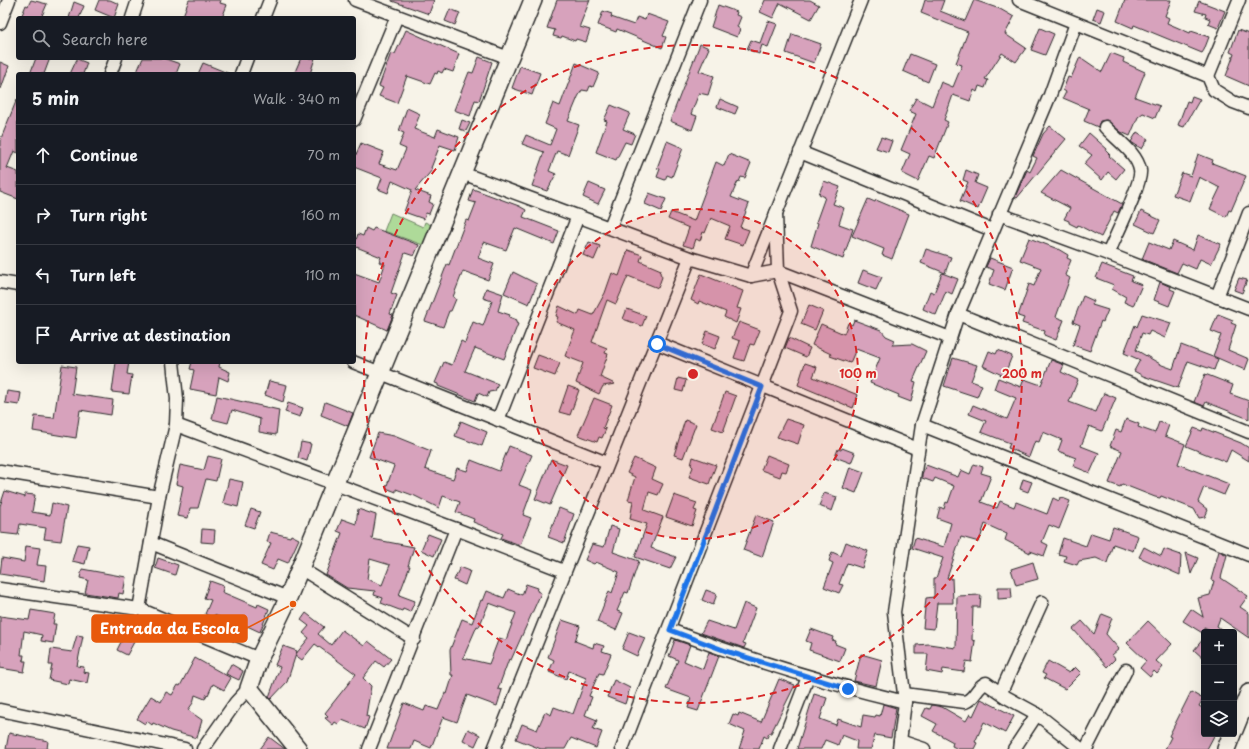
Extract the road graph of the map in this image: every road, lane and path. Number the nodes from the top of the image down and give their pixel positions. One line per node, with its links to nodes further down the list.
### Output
1 (9, 0): 13 (street)
2 (138, 0): 10 (street)
3 (270, 0): 11 (street)
4 (355, 0): 12 (street)
5 (533, 0): 15 (street)
6 (700, 0): 30 (street)
7 (861, 0): 24 (street)
8 (1019, 0): 14 (street)
9 (1239, 0): 20 (street)
10 (133, 16)
11 (264, 16)
12 (397, 16): 15 (street); 22 (street)
13 (0, 23)
14 (1076, 23): 20 (street); 28 (street)
15 (509, 58): 25 (street)
16 (115, 60): 18 (street)
17 (246, 60): 19 (street)
18 (111, 72)
19 (242, 72)
20 (1208, 76): 21 (street)
21 (1249, 108)
22 (356, 115)
23 (1105, 127): 32 (street)
24 (800, 152): 26 (street); 31 (street)
25 (462, 173): 29 (street); 45 (street)
26 (776, 213): 34 (street); 35 (street)
27 (1249, 213): 38 (street)
28 (999, 214): 31 (street); 32 (street)
29 (578, 216): 30 (street); 47 (street)
30 (610, 227): 33 (street)
31 (992, 230): 40 (street)
32 (1108, 254): 38 (street)
33 (690, 258): 35 (street); 42 (street)
34 (778, 272): 35 (street); 41 (street); 46 (street)
35 (751, 276)
36 (0, 282): 37 (street)
37 (16, 285)
38 (1217, 297): 39 (street)
39 (1249, 309)
40 (958, 314): 41 (street); 50 (street)
41 (950, 338): 49 (street)
42 (657, 344): 46 (street); 52 (street)
43 (356, 363): 45 (street)
44 (173, 364): 48 (street)
45 (380, 372): 47 (street); 54 (street)
46 (762, 387): 51 (street); 65 (street)
47 (498, 420): 52 (street)
48 (176, 425): 54 (street); 55 (street)
49 (922, 425): 51 (street); 58 (street)
50 (1249, 432)
51 (918, 449): 73 (street)
52 (607, 463): 60 (street)
53 (0, 471): 55 (street)
54 (335, 483): 56 (street); 59 (street)
55 (159, 497): 57 (street)
56 (456, 529): 60 (street); 66 (street)
57 (151, 543): 62 (street); 64 (street)
58 (1249, 555)
59 (300, 568): 62 (street); 66 (street)
60 (564, 571): 82 (street)
61 (0, 589): 64 (street)
62 (288, 598): 67 (street)
63 (1042, 602): 71 (street)
64 (139, 609): 67 (street)
65 (670, 630): 69 (street); 83 (street)
66 (414, 639): 81 (street)
67 (259, 659): 70 (street)
68 (1126, 670): 88 (street)
69 (808, 677): 73 (street); 84 (street)
70 (249, 688): 79 (street); 80 (street)
71 (1001, 692): 73 (street); 75 (street)
72 (1249, 693): 76 (street)
73 (905, 698): 77 (street)
74 (0, 710): 78 (street)
75 (1037, 714): 86 (street); 87 (street)
76 (1238, 727): 89 (street)
77 (899, 745): 85 (street)
78 (185, 749)
79 (203, 749)
80 (298, 749)
81 (369, 749)
82 (494, 749)
83 (622, 749)
84 (780, 749)
85 (924, 749)
86 (1014, 749)
87 (1081, 749)
88 (1086, 749)
89 (1226, 749)

